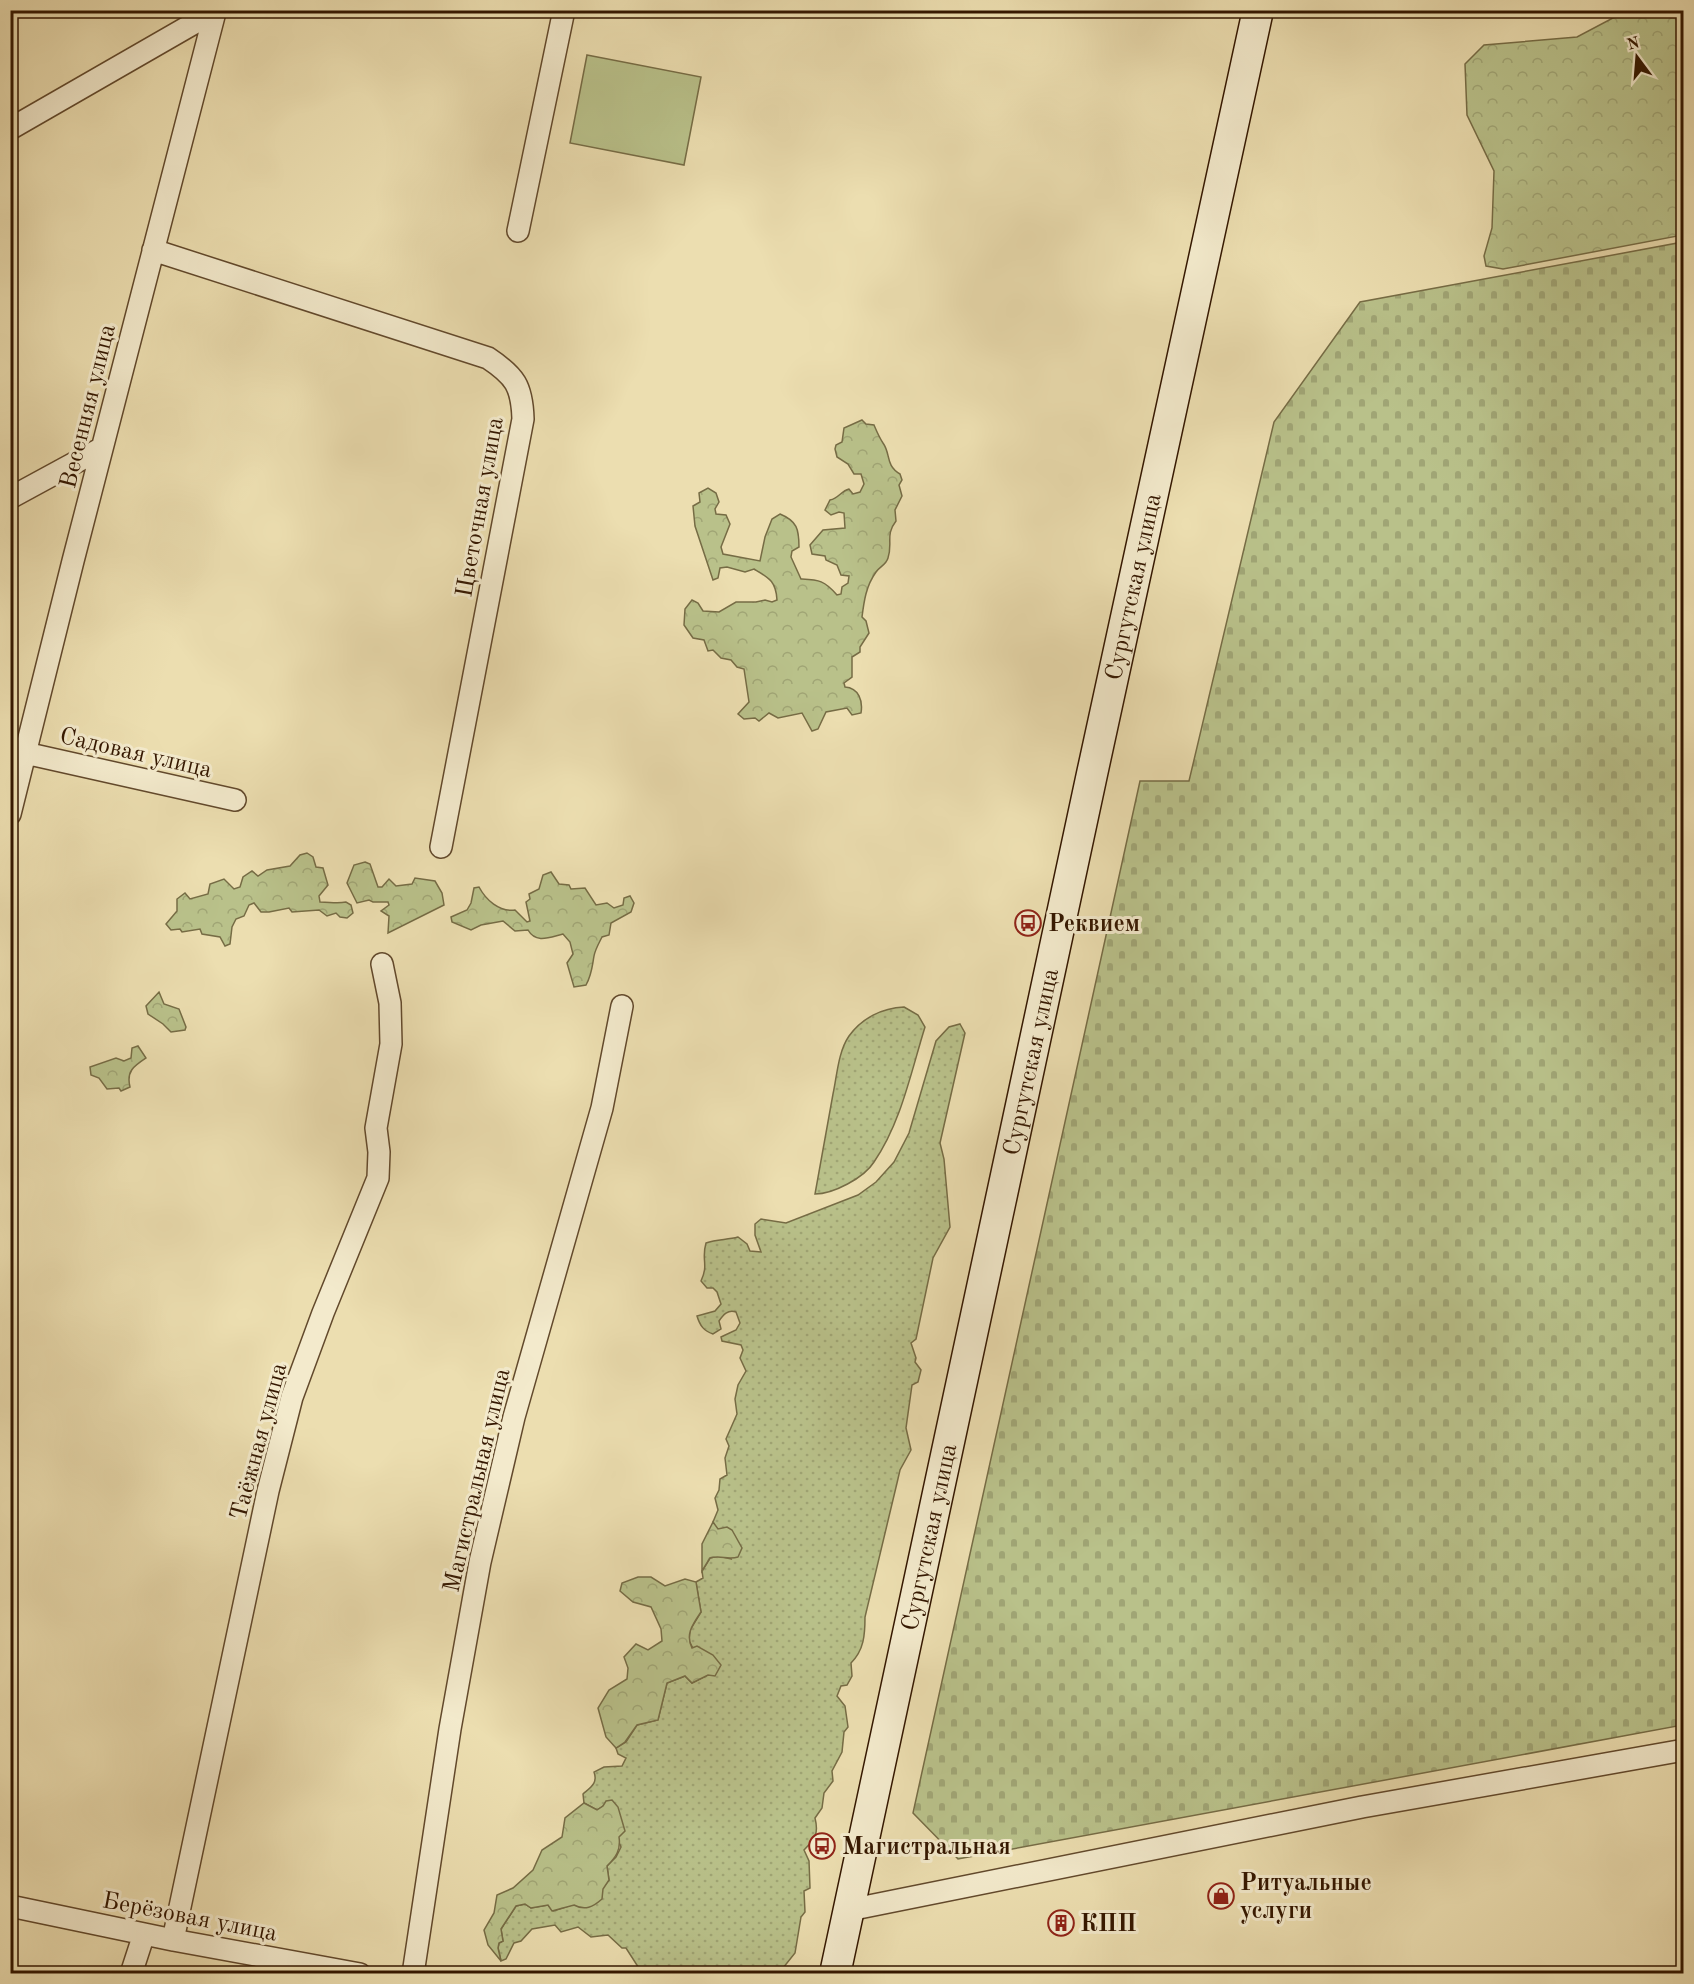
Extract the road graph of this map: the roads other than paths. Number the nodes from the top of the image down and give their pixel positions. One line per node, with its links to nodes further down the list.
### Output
1 (564, 10): 5 (street)
2 (1258, 10): 17 (main road, Сургутская улица)
3 (216, 11): 4 (street); 6 (street, Весенняя улица)
4 (10, 129)
5 (518, 231)
6 (153, 250): 7 (street, Весенняя улица); 12 (street, Цветочная улица)
7 (102, 448): 8 (street); 9 (street, Весенняя улица)
8 (10, 498)
9 (25, 753): 10 (street, Садовая улица); 11 (street, Весенняя улица)
10 (235, 800)
11 (10, 814)
12 (441, 847)
13 (382, 964): 19 (street, Таёжная улица)
14 (622, 1006): 22 (street, Магистральная улица)
15 (1683, 1750): 17 (street)
16 (10, 1906): 18 (street, Берёзовая улица)
17 (849, 1910): 23 (main road, Сургутская улица)
18 (144, 1934): 19 (street, Берёзовая улица); 20 (street)
19 (173, 1940): 21 (street, Берёзовая улица)
20 (131, 1974)
21 (360, 1974)
22 (413, 1974)
23 (835, 1974)

